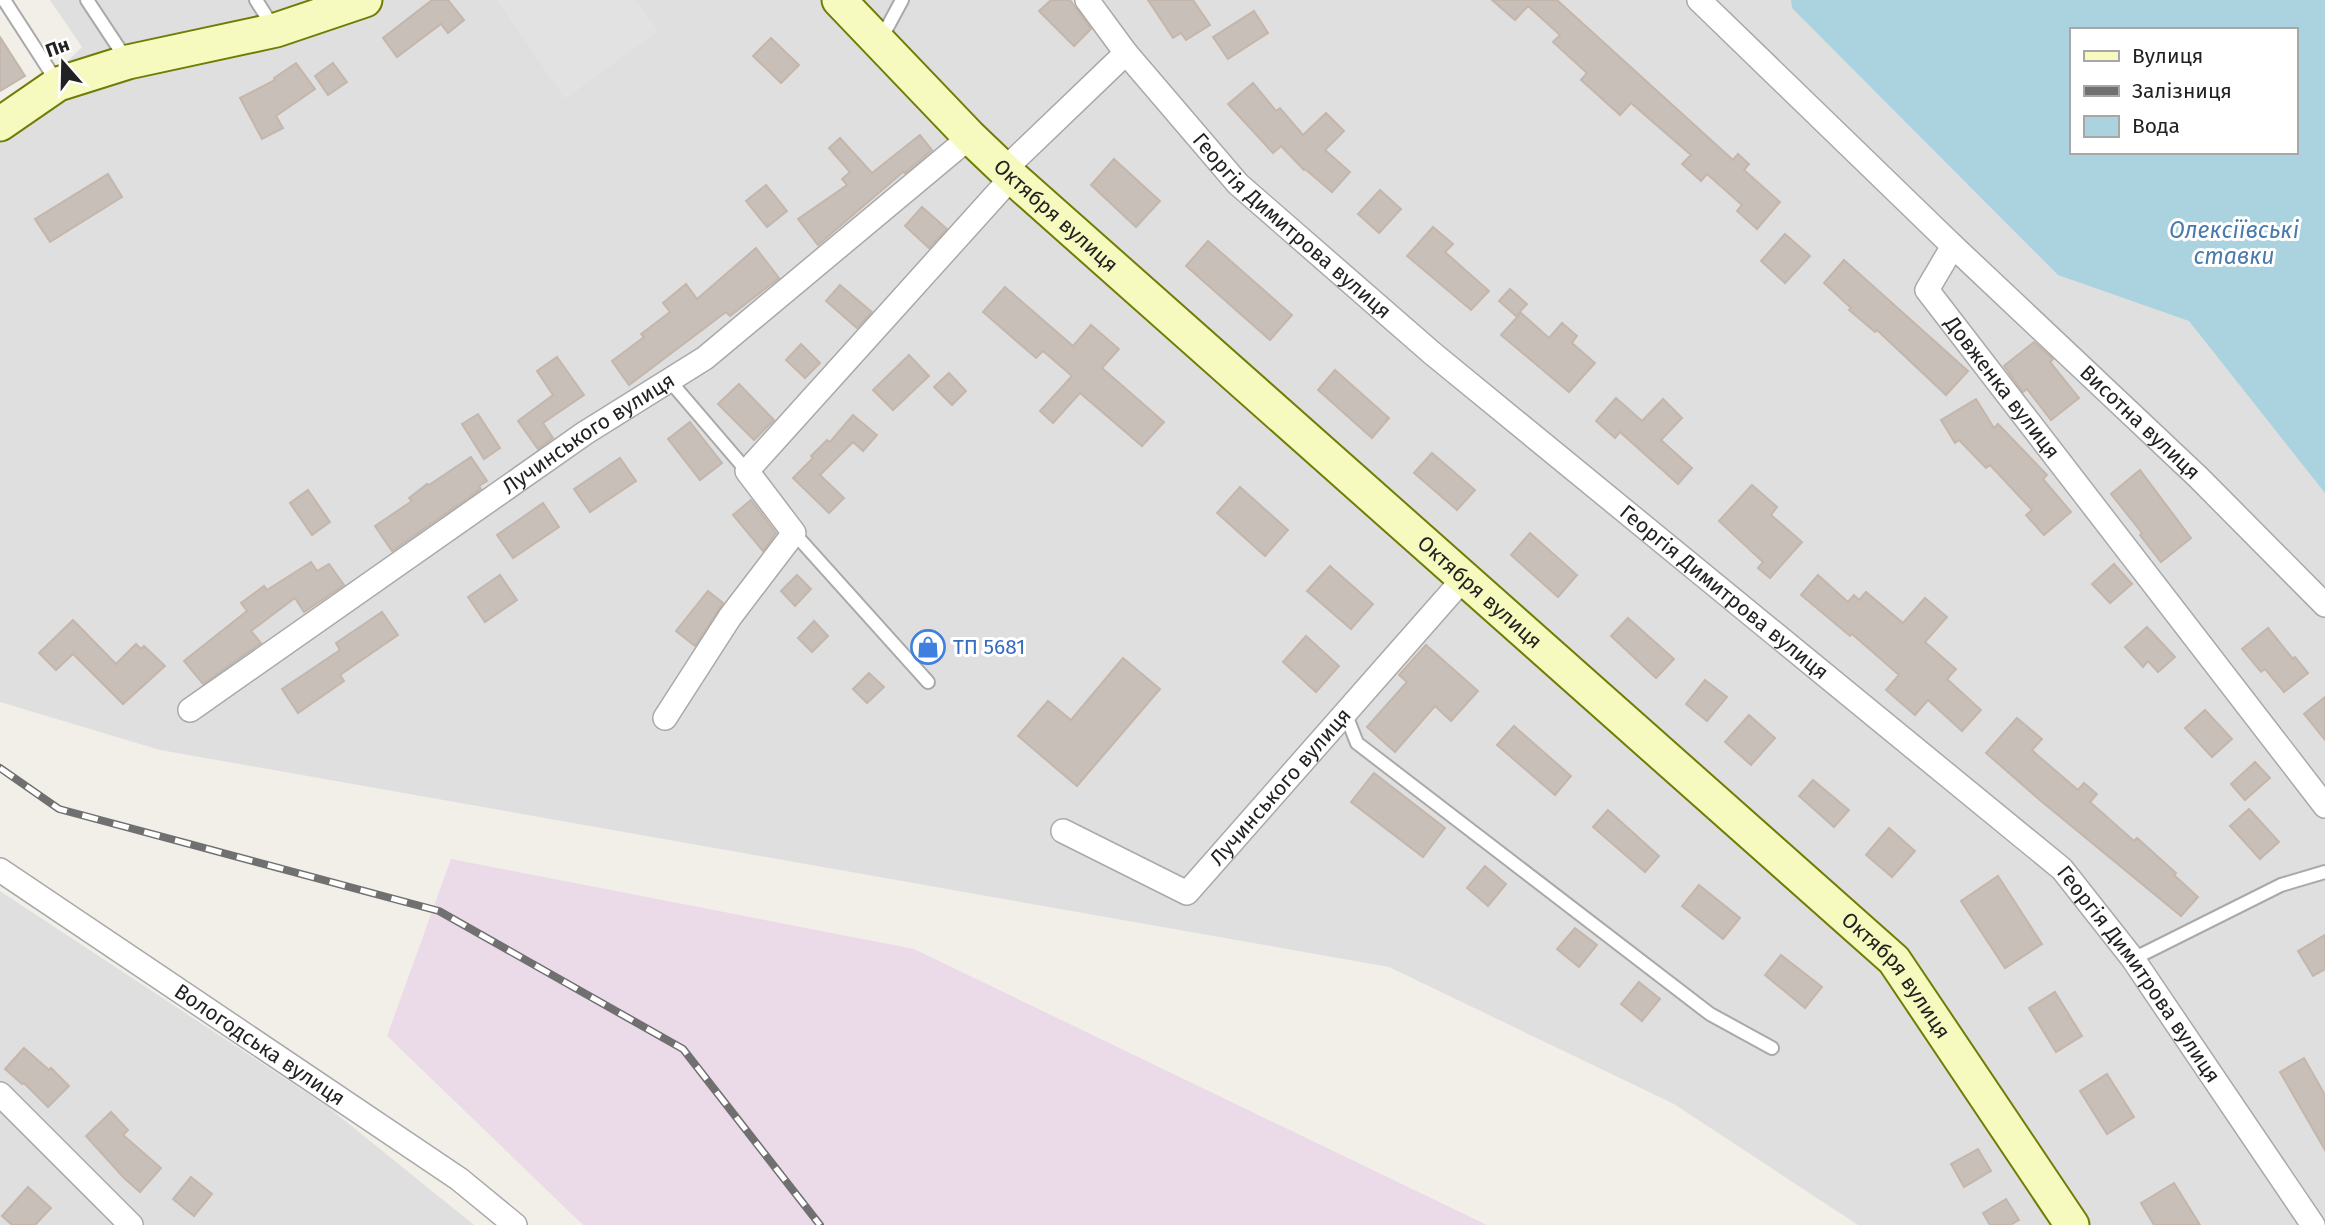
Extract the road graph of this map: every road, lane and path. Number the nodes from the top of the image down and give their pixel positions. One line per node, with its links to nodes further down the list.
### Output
1 (4, 0): 13 (lane)
2 (87, 0): 12 (lane)
3 (256, 0): 9 (lane)
4 (365, 0): 9 (street)
5 (839, 0): 10 (street, Октября вулиця)
6 (902, 0): 10 (lane)
7 (1087, 0): 11 (street, Георгія Димитрова вулиця)
8 (1699, 0): 17 (street)
9 (276, 30): 12 (street)
10 (879, 42): 15 (street, Октября вулиця)
11 (1126, 53): 16 (street); 31 (street, Георгія Димитрова вулиця)
12 (128, 62): 13 (street)
13 (58, 84): 14 (street)
14 (0, 124)
15 (971, 137): 16 (street, Октября вулиця); 18 (street, Лучинського вулиця)
16 (1009, 173): 19 (street); 21 (street, Октября вулиця)
17 (1953, 246): 22 (street, Висотна вулиця); 27 (street, Довженка вулиця)
18 (669, 380): 19 (lane); 24 (street, Лучинського вулиця)
19 (747, 471): 20 (street)
20 (794, 533): 23 (lane); 26 (street)
21 (1465, 577): 25 (street, Лучинського вулиця); 36 (street, Октября вулиця)
22 (2325, 605)
23 (928, 682)
24 (190, 710)
25 (1346, 715): 28 (street, Лучинського вулиця); 32 (lane)
26 (665, 718)
27 (2325, 806)
28 (1063, 831)
29 (0, 870): 35 (street, Вологодська вулиця)
30 (2325, 872): 31 (lane)
31 (2133, 959): 37 (street, Георгія Димитрова вулиця)
32 (1772, 1048)
33 (0, 1094): 34 (street)
34 (131, 1225)
35 (515, 1225)
36 (2072, 1225)
37 (2313, 1225)

